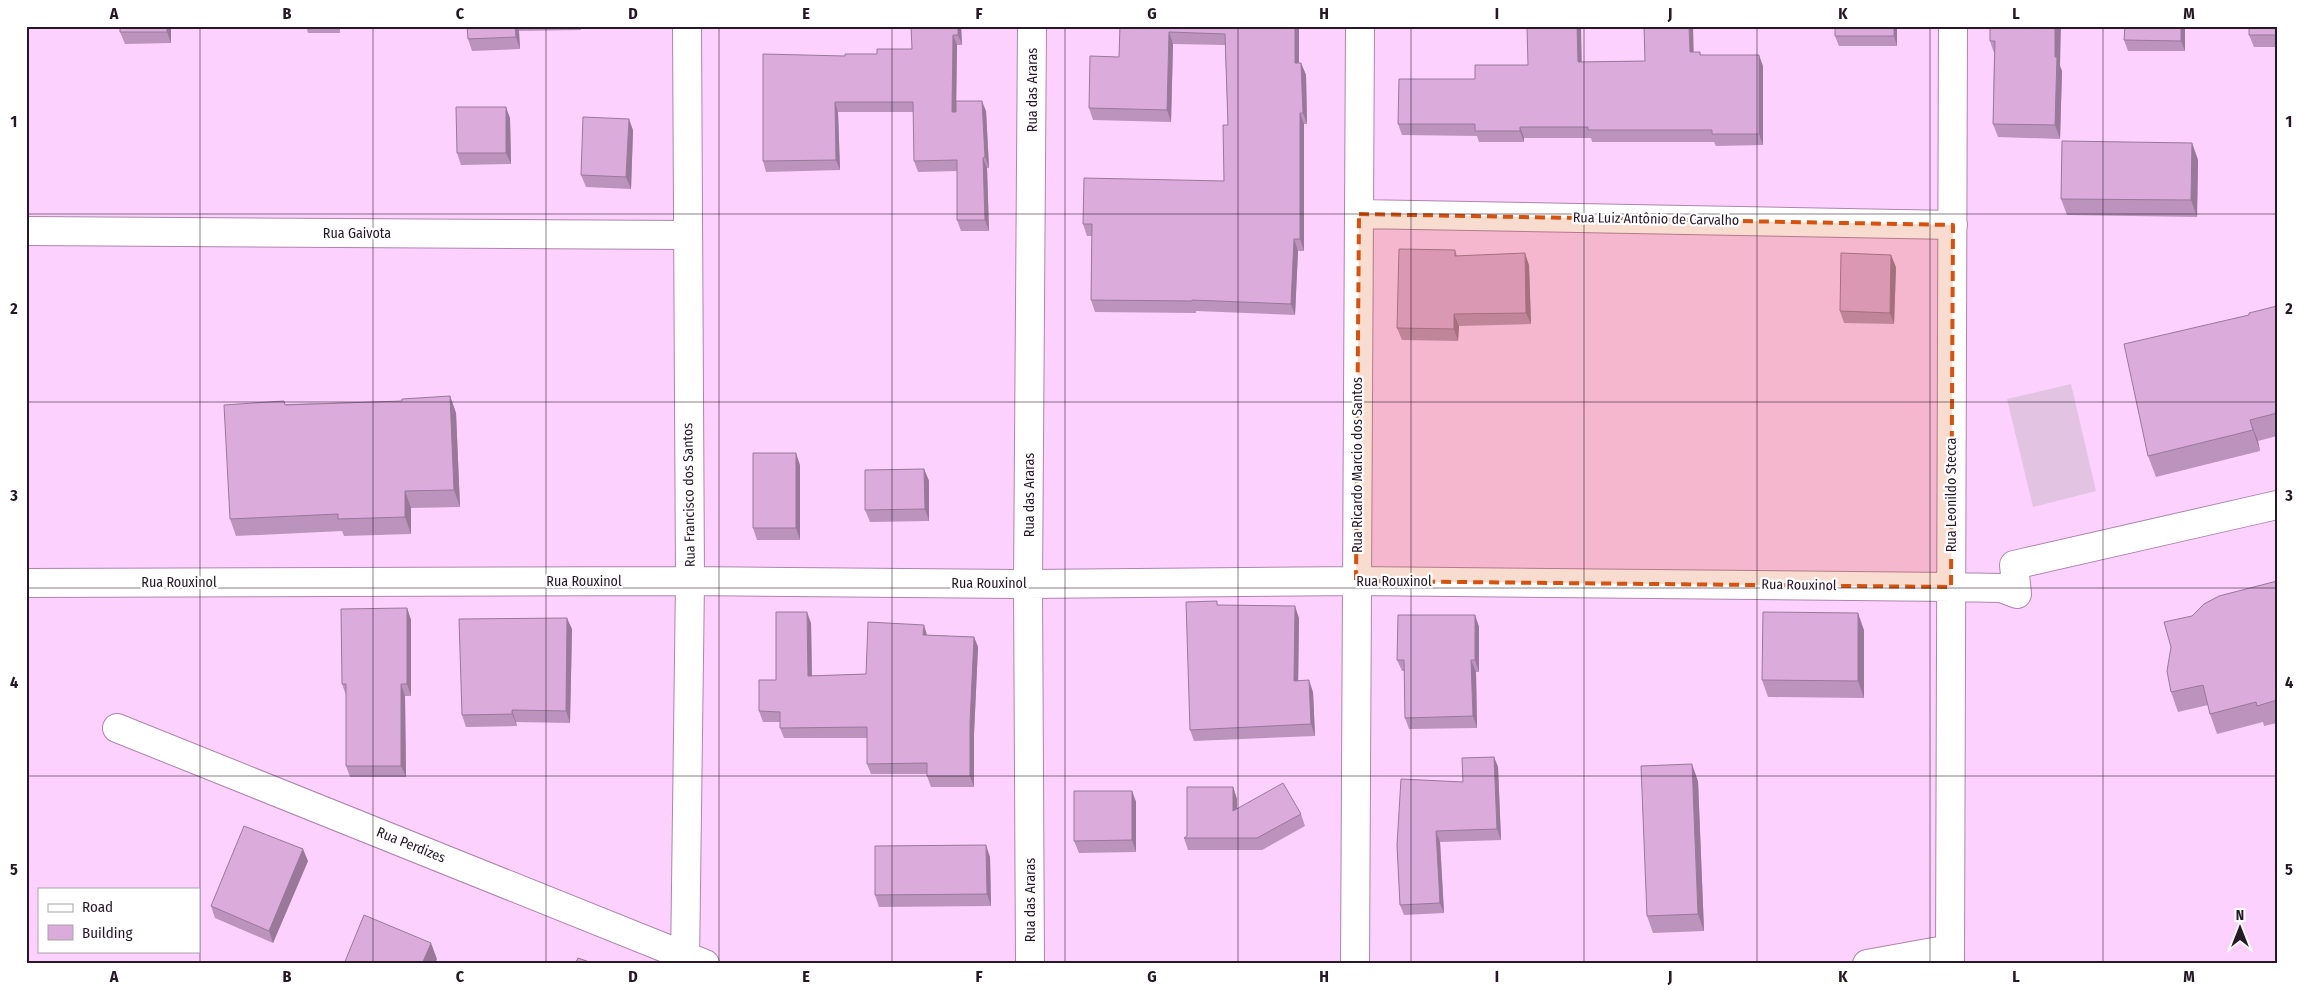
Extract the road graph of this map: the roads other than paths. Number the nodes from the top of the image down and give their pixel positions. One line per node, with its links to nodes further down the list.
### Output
1 (687, 26): 8 (street, Rua Francisco dos Santos)
2 (1032, 26): 13 (street, Rua das Araras)
3 (1360, 26): 5 (street, Rua Ricardo Marcio dos Santos)
4 (1953, 26): 6 (street, Rua Leonildo Stecca)
5 (1359, 214): 6 (street, Rua Luiz Antônio de Carvalho); 11 (street, Rua Ricardo Marcio dos Santos)
6 (1952, 225): 14 (street, Rua Leonildo Stecca)
7 (26, 231): 8 (street, Rua Gaivota)
8 (687, 235): 10 (street, Rua Francisco dos Santos)
9 (2277, 505): 14 (street, Rua Rouxinol)
10 (690, 581): 12 (street, Rua Rouxinol); 13 (street, Rua Rouxinol); 17 (street, Rua Francisco dos Santos)
11 (1356, 581): 13 (street, Rua Rouxinol); 14 (street, Rua Rouxinol); 19 (street, Rua Ricardo Marcio dos Santos)
12 (26, 583)
13 (1028, 584): 18 (street, Rua das Araras)
14 (1951, 587): 16 (street, Rua Leonildo Stecca)
15 (117, 728): 17 (street, Rua Perdizes)
16 (1950, 956): 20 (street)
17 (691, 961)
18 (1030, 964)
19 (1355, 964)
20 (1867, 964)

